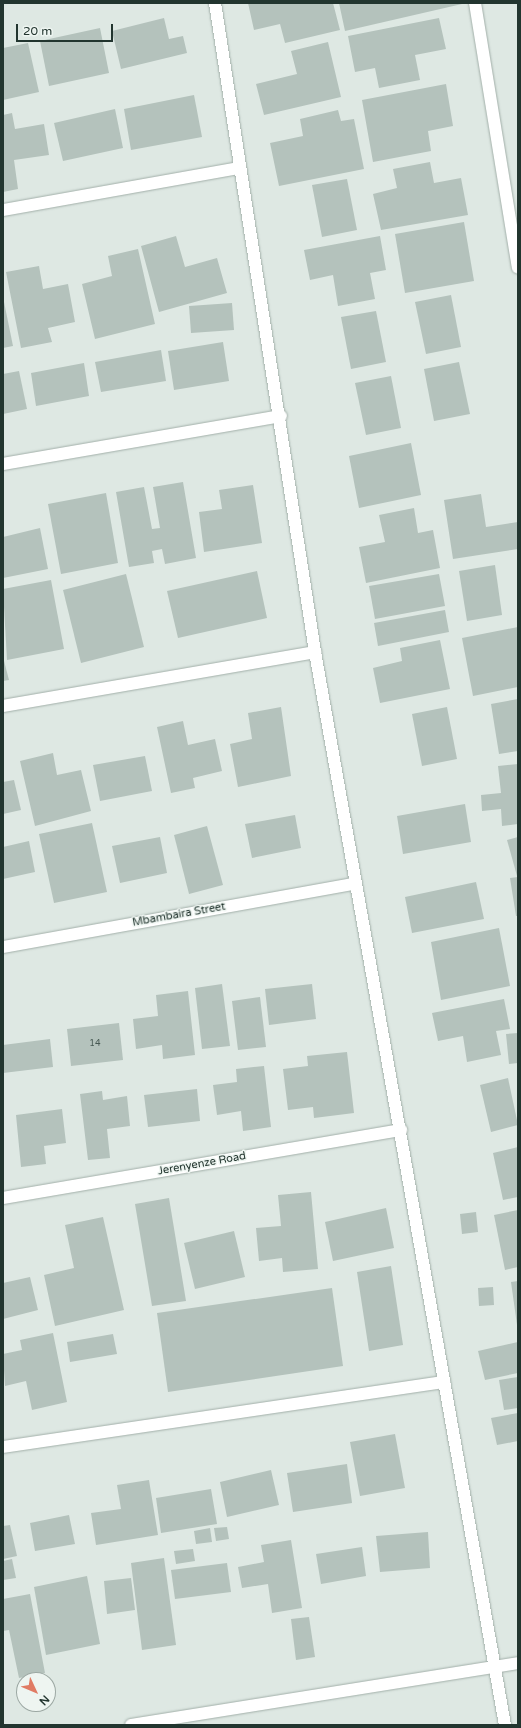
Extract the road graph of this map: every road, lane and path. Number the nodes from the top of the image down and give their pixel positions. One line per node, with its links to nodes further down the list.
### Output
1 (215, 3): 3 (street)
2 (475, 3): 5 (street)
3 (240, 168): 4 (street); 6 (street)
4 (3, 210)
5 (518, 268)
6 (280, 416): 7 (street); 8 (street)
7 (3, 464)
8 (315, 652): 9 (street); 10 (street)
9 (3, 706)
10 (354, 884): 11 (street, Mbambaira Street); 12 (street)
11 (3, 947)
12 (401, 1130): 13 (street, Jerenyenze Road); 14 (street)
13 (3, 1198)
14 (444, 1382): 15 (street); 17 (street)
15 (3, 1447)
16 (518, 1663): 17 (street)
17 (492, 1670): 18 (street); 19 (street)
18 (131, 1725)
19 (505, 1725)

